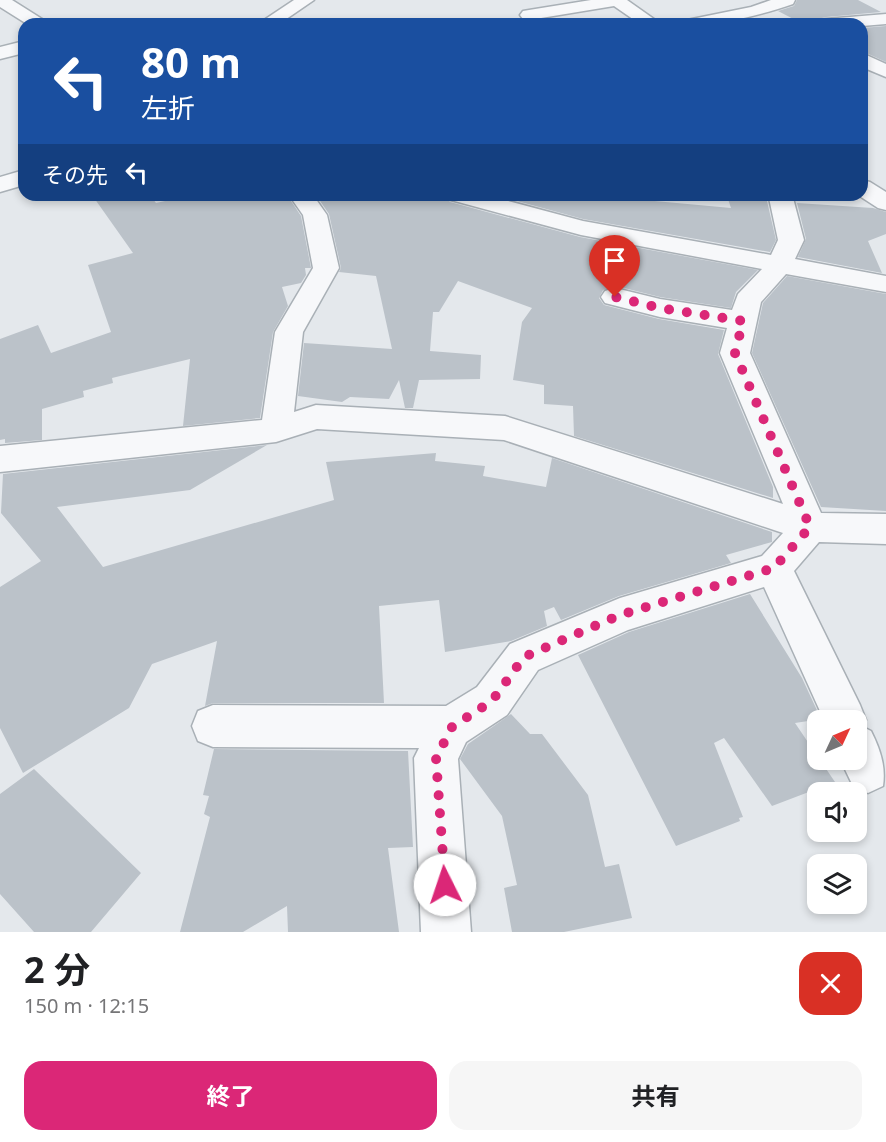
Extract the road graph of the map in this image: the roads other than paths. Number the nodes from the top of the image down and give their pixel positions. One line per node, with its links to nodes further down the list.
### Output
1 (1, 0): 8 (street)
2 (306, 0): 9 (street)
3 (616, 0): 6 (street); 10 (street)
4 (788, 0): 7 (street)
5 (715, 5): 7 (street)
6 (524, 13)
7 (730, 16): 11 (street)
8 (29, 18)
9 (277, 18)
10 (643, 18)
11 (721, 18)
12 (868, 19): 13 (street)
13 (886, 19)
14 (868, 62): 15 (street)
15 (886, 71)
16 (868, 174): 17 (street)
17 (886, 175)
18 (18, 179): 19 (street)
19 (0, 185)
20 (868, 191): 24 (street)
21 (305, 201): 29 (street)
22 (481, 201): 25 (street)
23 (782, 201): 25 (street)
24 (886, 203)
25 (779, 266): 26 (street); 28 (street)
26 (886, 284)
27 (615, 297): 28 (street)
28 (743, 321): 31 (street)
29 (276, 430): 30 (street); 31 (street)
30 (0, 459)
31 (810, 527): 32 (street); 33 (street)
32 (886, 529)
33 (774, 568): 34 (street); 36 (street)
34 (840, 710)
35 (213, 726): 36 (street)
36 (452, 727): 37 (street)
37 (446, 932)

